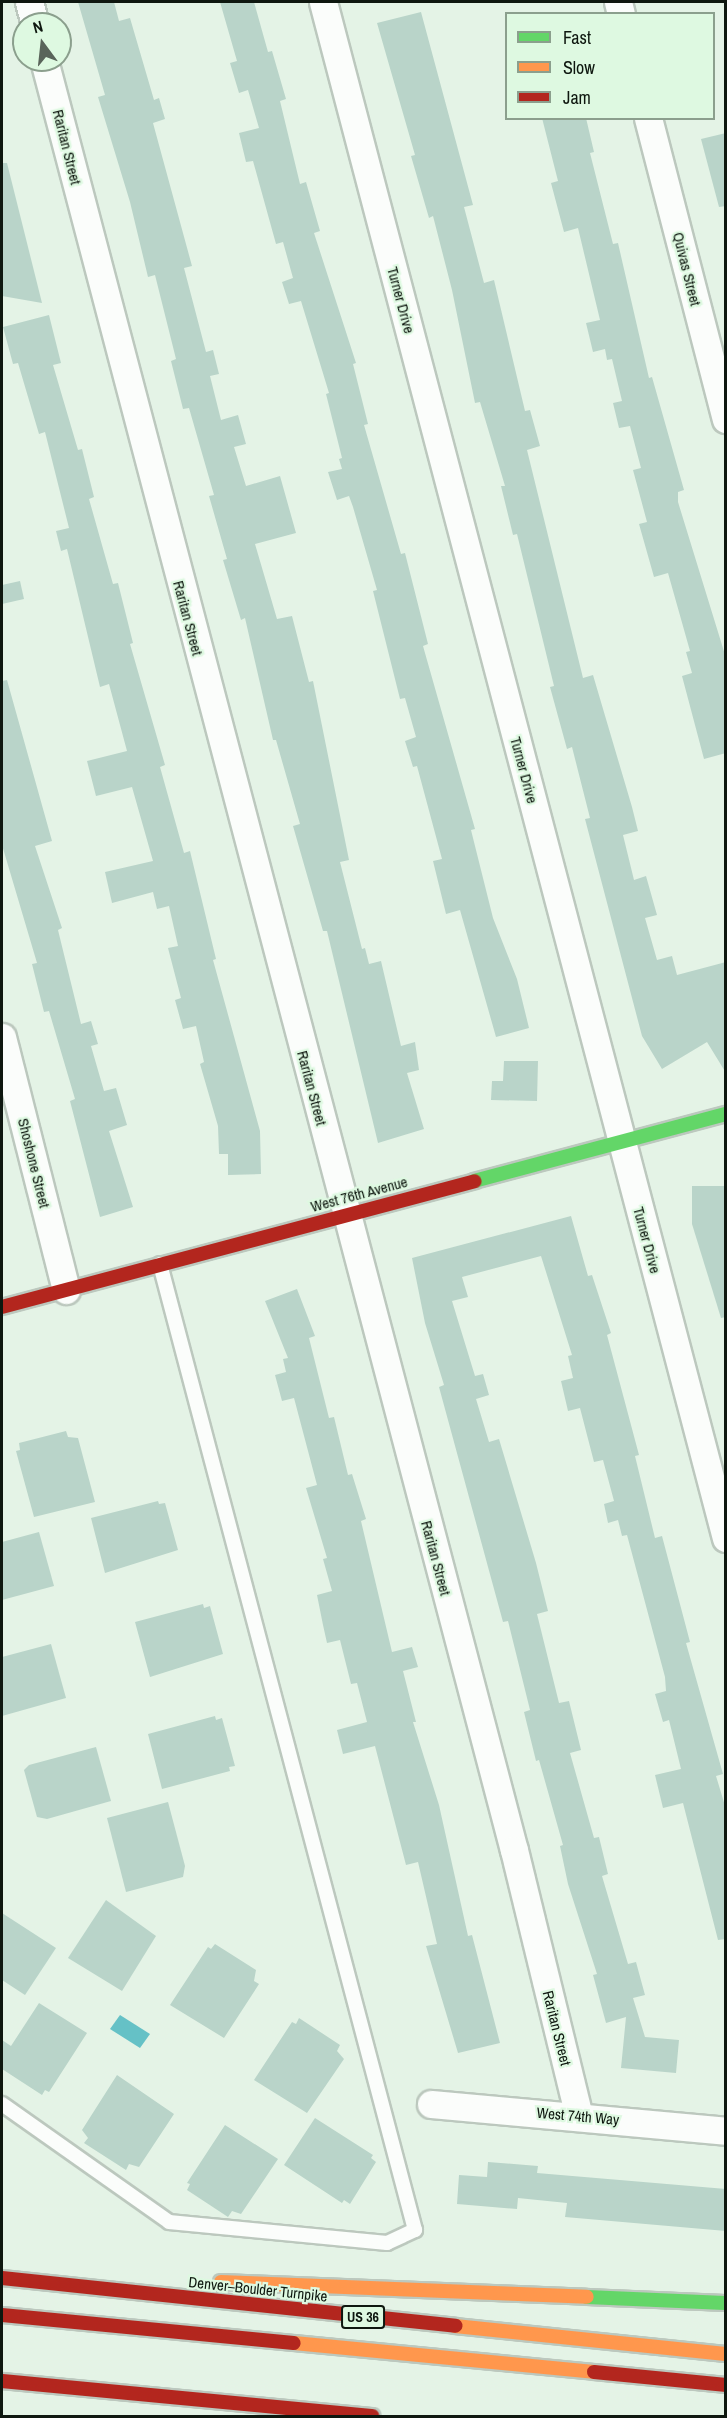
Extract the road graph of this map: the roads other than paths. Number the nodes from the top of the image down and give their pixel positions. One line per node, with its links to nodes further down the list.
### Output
1 (323, 2): 7 (street, Turner Drive)
2 (47, 72): 8 (street, Raritan Street)
3 (649, 120): 4 (street, Quivas Street)
4 (726, 419)
5 (2, 1037): 10 (street, Shoshone Street)
6 (726, 1114): 7 (main road, West 76th Avenue)
7 (622, 1142): 8 (main road, West 76th Avenue); 12 (street, Turner Drive)
8 (345, 1215): 9 (main road, West 76th Avenue); 15 (street, Raritan Street)
9 (160, 1264): 10 (main road, West 76th Avenue); 13 (lane)
10 (66, 1290): 11 (main road, West 76th Avenue)
11 (2, 1307)
12 (726, 1538)
13 (2, 2104)
14 (431, 2104): 15 (street, West 74th Way)
15 (579, 2116): 16 (street, West 74th Way)
16 (726, 2131)
17 (2, 2273): 19 (main road)
18 (2, 2278): 23 (main road, Denver–Boulder Turnpike / US 36)
19 (156, 2279)
20 (203, 2281): 21 (main road)
21 (726, 2303)
22 (2, 2314): 25 (main road)
23 (726, 2354)
24 (2, 2383): 26 (main road); 27 (main road)
25 (726, 2385)
26 (143, 2409)
27 (372, 2416)

